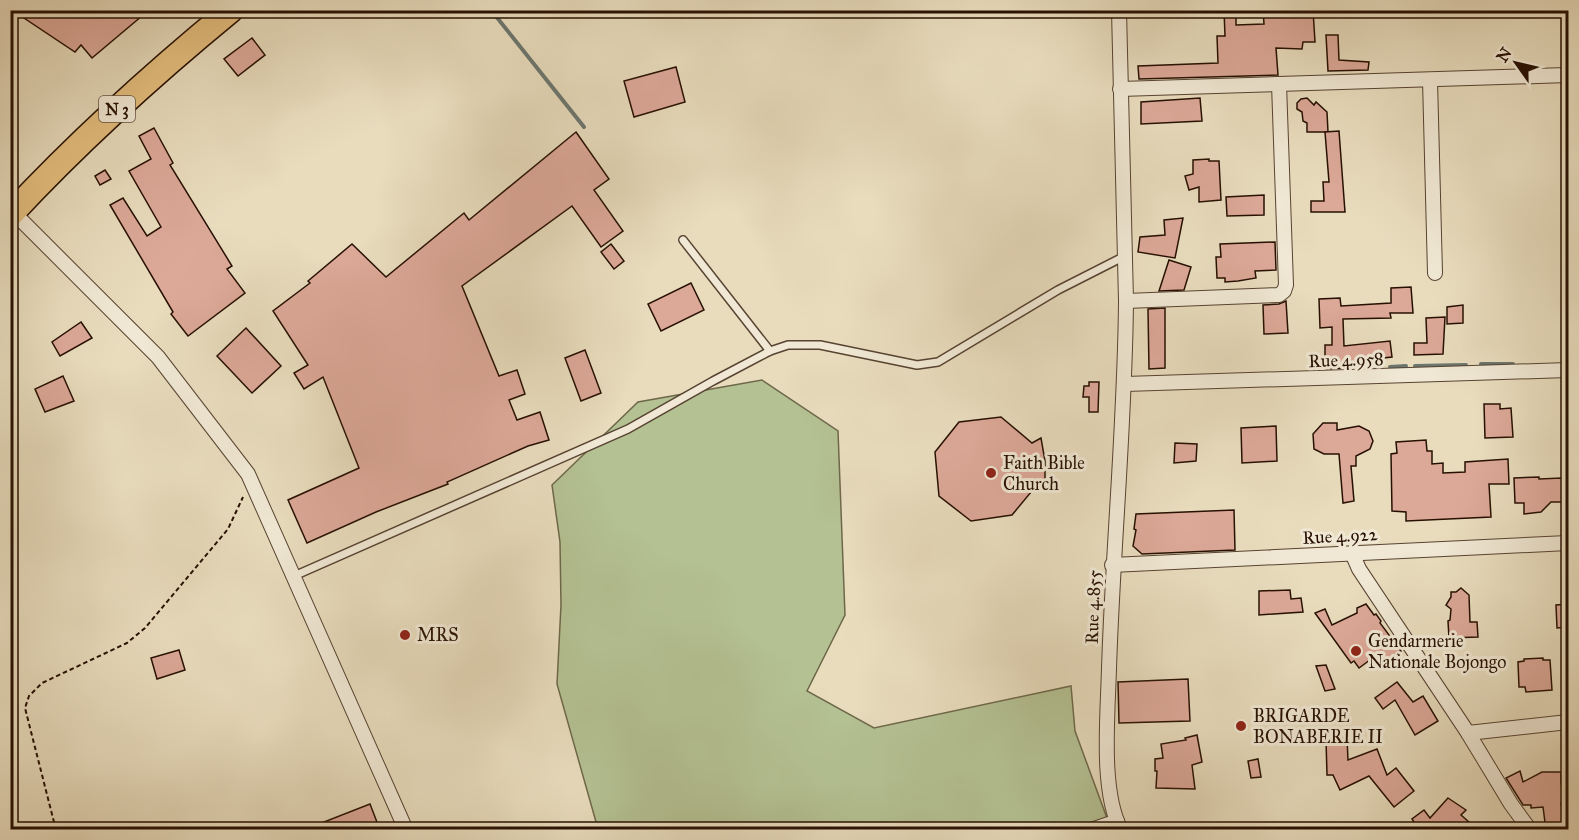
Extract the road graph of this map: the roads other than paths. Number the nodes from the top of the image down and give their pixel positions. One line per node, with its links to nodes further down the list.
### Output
1 (231, 10): 7 (highway, N 3)
2 (1119, 10): 6 (street, Rue 4.855)
3 (1569, 75): 4 (street)
4 (1430, 80): 5 (street); 10 (street)
5 (1280, 84): 6 (street); 11 (street)
6 (1120, 89): 9 (street, Rue 4.855)
7 (12, 213): 18 (street)
8 (683, 240): 12 (lane)
9 (1125, 256): 11 (street, Rue 4.855); 12 (lane)
10 (1435, 273)
11 (1126, 301): 14 (street, Rue 4.855)
12 (770, 351): 18 (lane)
13 (1569, 370): 14 (street, Rue 4.958)
14 (1125, 384): 17 (street, Rue 4.855)
15 (1569, 543): 16 (street, Rue 4.922)
16 (1352, 553): 17 (street, Rue 4.922); 20 (street)
17 (1112, 565): 21 (street, Rue 4.855)
18 (294, 576): 22 (street)
19 (1569, 722): 20 (street)
20 (1468, 733): 24 (street)
21 (1119, 825): 23 (street)
22 (406, 830)
23 (1091, 830)
24 (1530, 830)

